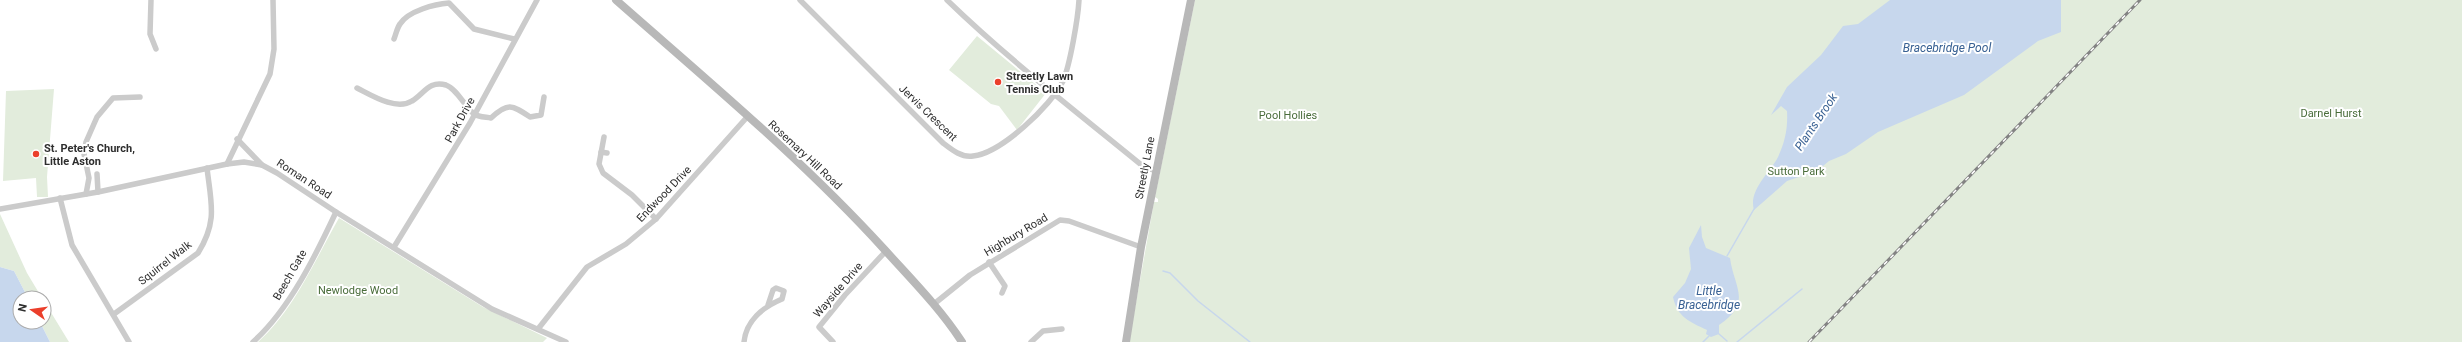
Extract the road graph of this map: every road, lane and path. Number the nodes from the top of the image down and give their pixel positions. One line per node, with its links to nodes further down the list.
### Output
1 (151, 0): 11 (street)
2 (273, 0): 19 (street)
3 (537, 0): 10 (street, Park Drive)
4 (616, 0): 17 (main road, Rosemary Hill Road)
5 (800, 0): 13 (street, Jervis Crescent)
6 (947, 0): 13 (street)
7 (1079, 0): 13 (street, Jervis Crescent)
8 (1191, 0): 25 (main road, Streetly Lane)
9 (394, 39): 10 (street)
10 (514, 39): 16 (street, Park Drive)
11 (156, 50)
12 (357, 88): 16 (street)
13 (1054, 93): 25 (street)
14 (140, 97): 28 (street)
15 (544, 97): 16 (street)
16 (475, 115): 33 (street, Park Drive)
17 (748, 116): 32 (street, Endwood Drive); 35 (main road, Rosemary Hill Road)
18 (604, 137): 20 (street)
19 (238, 139): 22 (street); 23 (street)
20 (600, 152): 21 (street); 32 (street)
21 (607, 153)
22 (227, 164): 23 (street, Roman Road); 24 (street, Roman Road)
23 (262, 165): 31 (street, Roman Road)
24 (207, 168): 27 (street, Roman Road); 40 (street, Squirrel Walk)
25 (1156, 171): 34 (main road, Streetly Lane)
26 (96, 174): 27 (street)
27 (98, 192): 28 (street, Roman Road)
28 (86, 194): 29 (street, Roman Road)
29 (60, 198): 30 (street, Roman Road); 40 (street)
30 (0, 209)
31 (336, 212): 33 (street, Roman Road); 44 (street, Beech Gate)
32 (656, 219): 41 (street, Endwood Drive)
33 (394, 247): 41 (street, Roman Road)
34 (1141, 247): 36 (street, Highbury Road); 50 (main road, Streetly Lane)
35 (886, 251): 38 (main road, Rosemary Hill Road); 47 (street, Wayside Drive)
36 (990, 262): 37 (street); 38 (street, Highbury Road)
37 (1002, 293)
38 (934, 304): 48 (main road, Rosemary Hill Road)
39 (768, 305): 46 (street)
40 (114, 314): 43 (street)
41 (538, 329): 45 (street, Roman Road)
42 (1062, 329): 49 (street)
43 (129, 342)
44 (253, 342)
45 (566, 342)
46 (744, 342)
47 (833, 342)
48 (962, 342)
49 (1031, 342)
50 (1126, 342)

